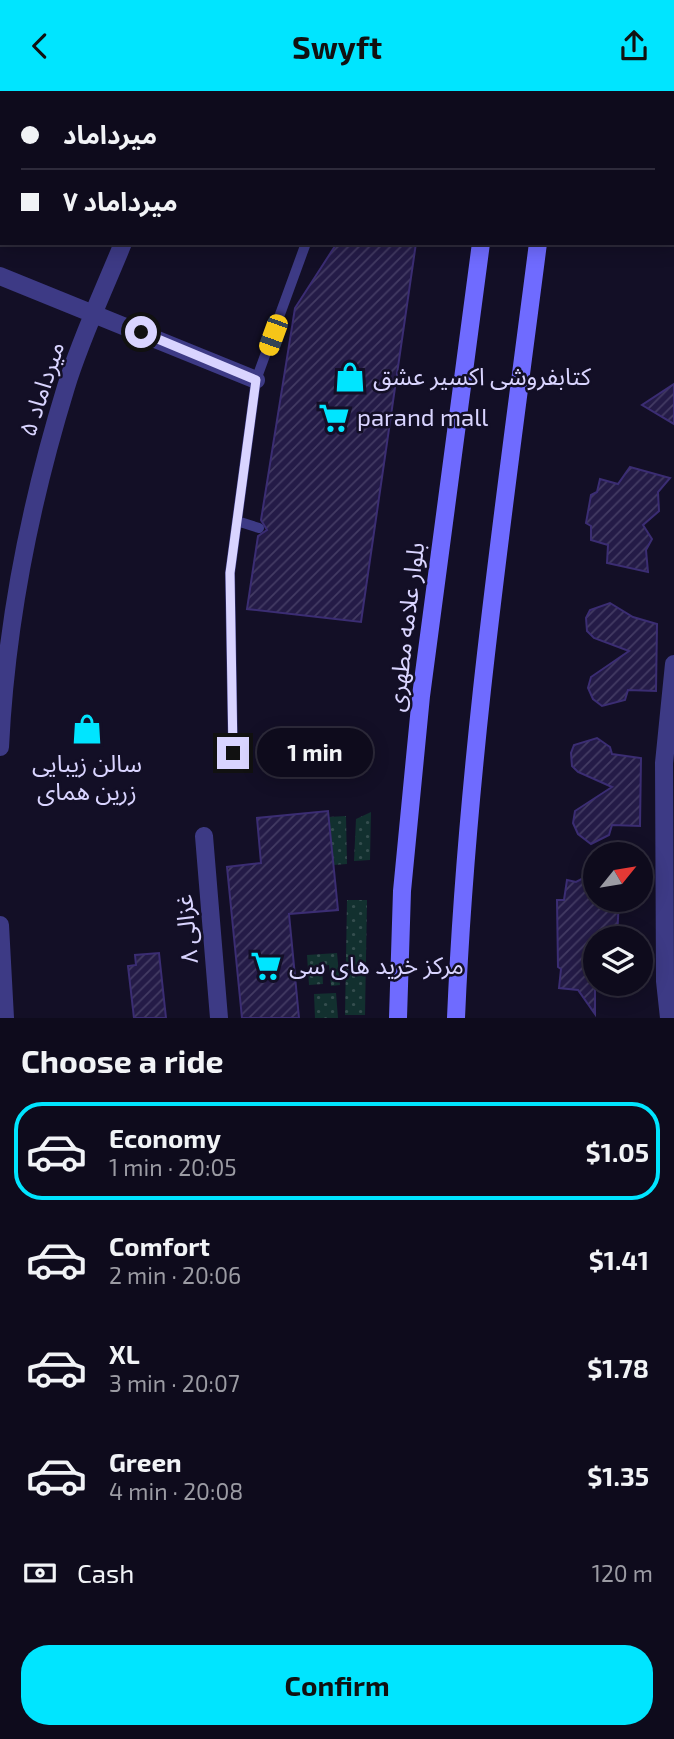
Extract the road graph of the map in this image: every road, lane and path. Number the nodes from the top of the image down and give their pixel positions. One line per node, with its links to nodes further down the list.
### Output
1 (122, 245): 6 (street, میرداماد ۵)
2 (305, 245): 7 (lane)
3 (481, 245): 19 (main road, بلوار علامه مطهری)
4 (538, 245): 20 (main road)
5 (0, 275): 6 (street)
6 (95, 313): 7 (street); 11 (street, میرداماد ۵)
7 (256, 380): 8 (lane)
8 (237, 521): 9 (lane); 13 (lane)
9 (259, 528)
10 (674, 664): 16 (street)
11 (1, 731): 12 (street, میرداماد ۵)
12 (0, 747)
13 (233, 753)
14 (204, 836): 18 (street, غزالی ۸)
15 (0, 925): 17 (street)
16 (670, 1017)
17 (5, 1018)
18 (219, 1018)
19 (398, 1018)
20 (456, 1018)

